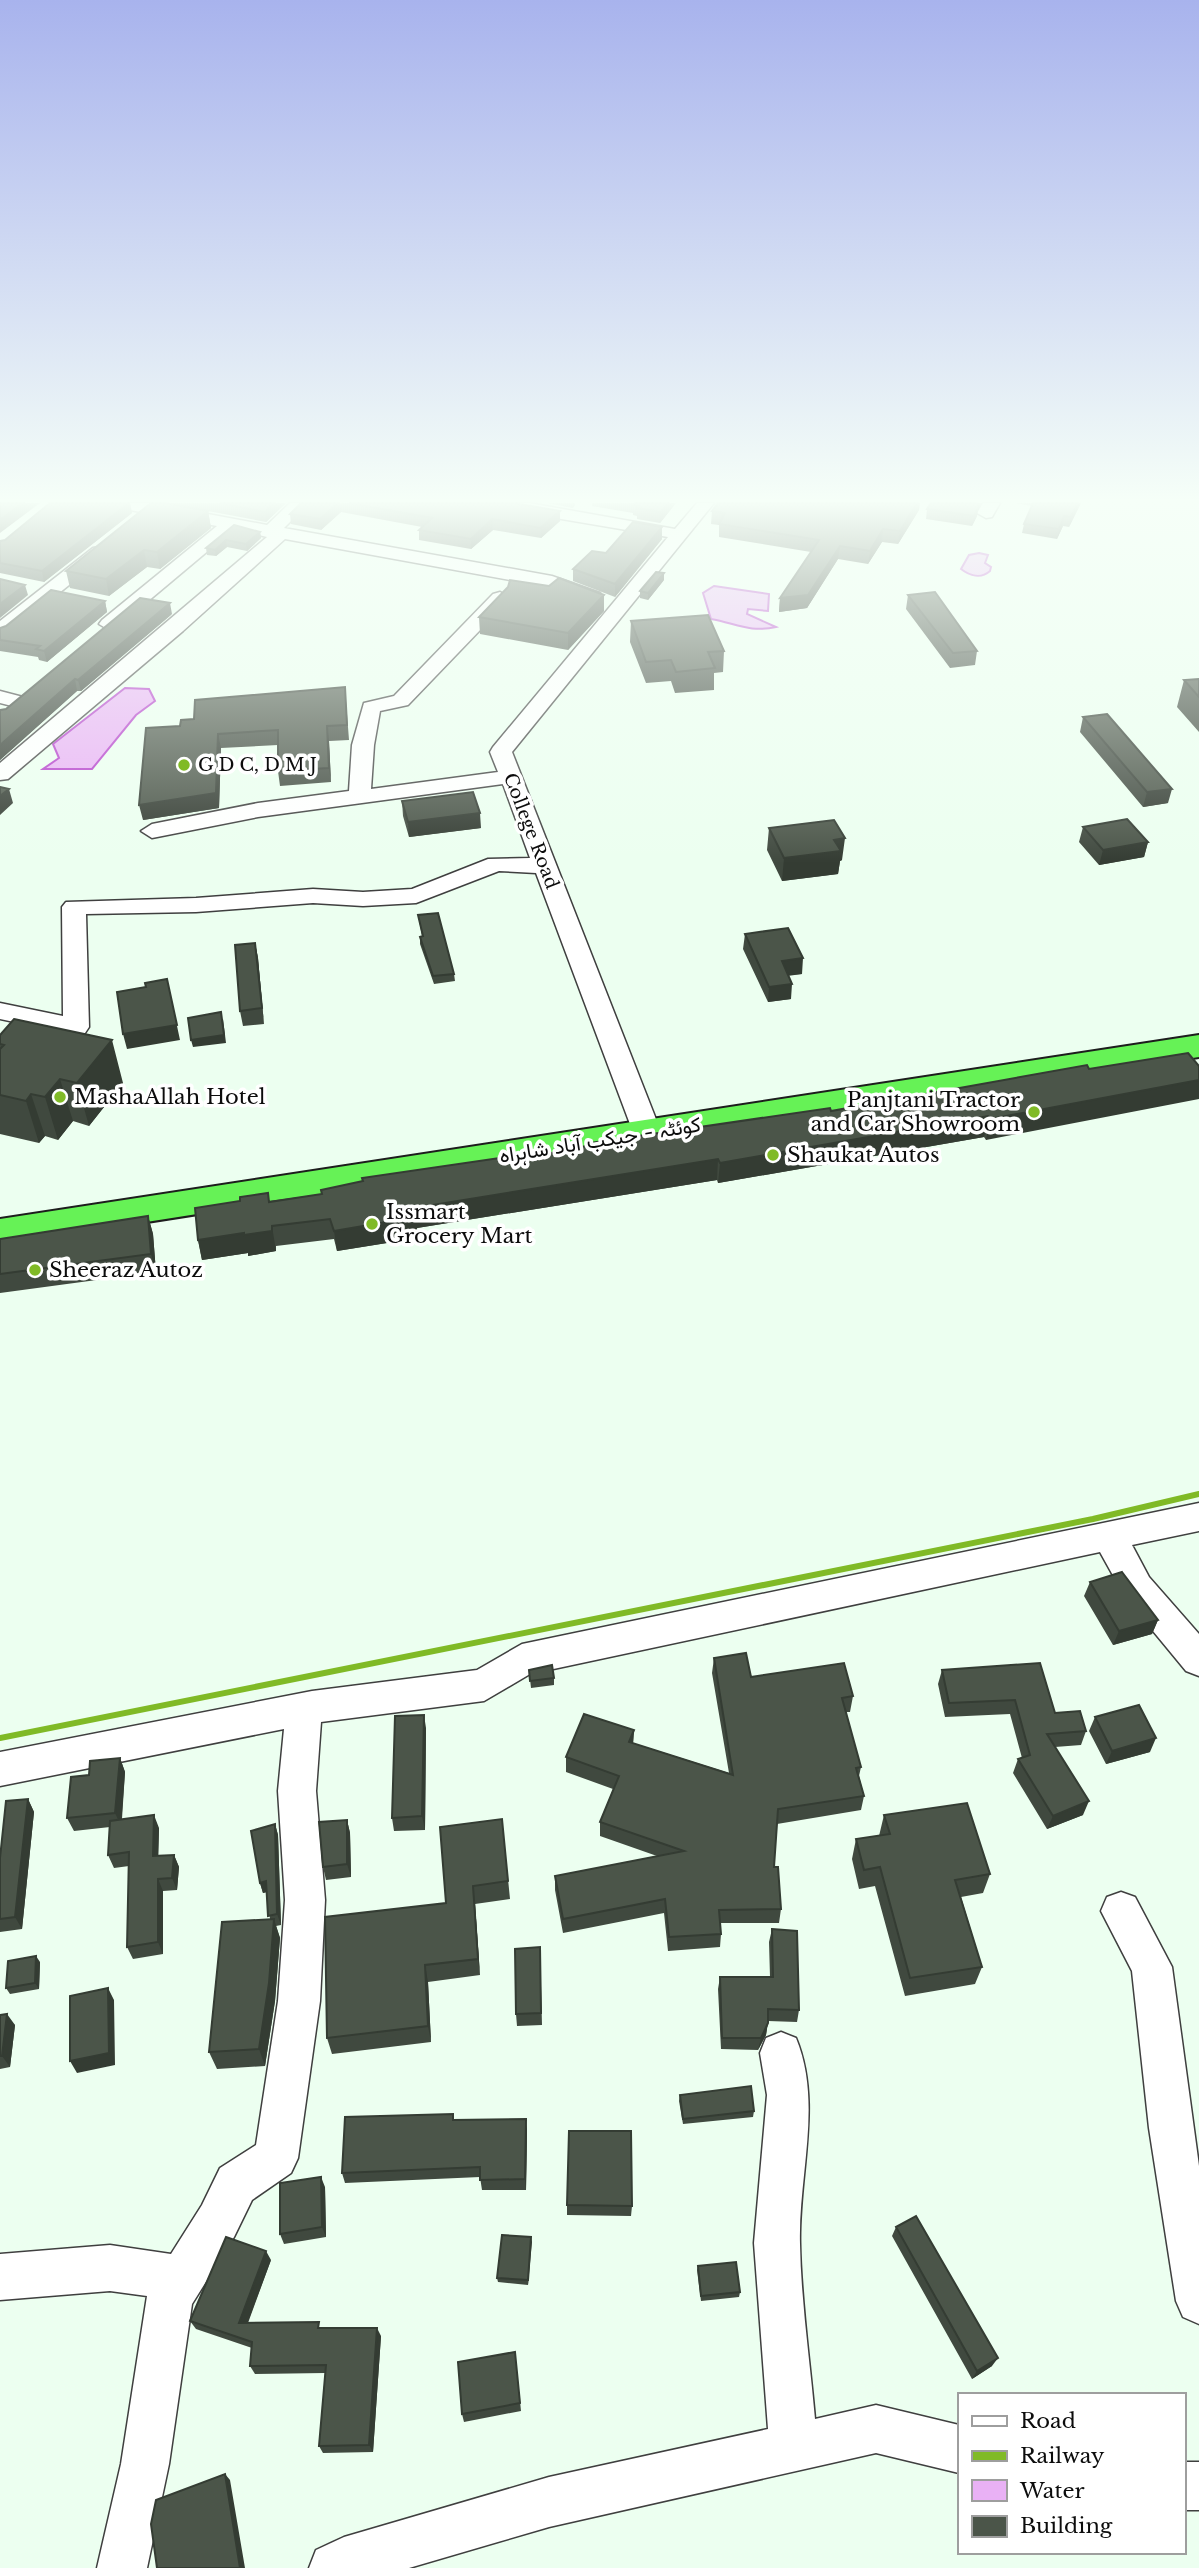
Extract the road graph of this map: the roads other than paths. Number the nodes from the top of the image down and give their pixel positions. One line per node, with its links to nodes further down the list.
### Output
1 (111, 623): 5 (street)
2 (182, 623): 6 (street)
3 (476, 623): 8 (street)
4 (606, 623): 7 (street, College Road)
5 (97, 634)
6 (0, 774)
7 (510, 777): 8 (street); 10 (street, College Road)
8 (360, 796): 9 (street)
9 (152, 831)
10 (545, 866): 11 (street); 13 (street, College Road)
11 (0, 1011)
12 (1193, 1057): 13 (highway, کوئٹہ - جیکب آباد شاہراہ)
13 (647, 1132): 14 (highway, کوئٹہ - جیکب آباد شاہراہ)
14 (0, 1231)
15 (1199, 1517): 16 (street)
16 (1109, 1536): 17 (street); 18 (street)
17 (1199, 1660)
18 (302, 1709): 19 (street); 24 (street)
19 (0, 1769)
20 (1121, 1910): 22 (street)
21 (781, 2053): 26 (street)
22 (1192, 2213): 25 (street)
23 (0, 2277): 24 (street)
24 (182, 2278): 28 (street)
25 (1199, 2301)
26 (793, 2448): 27 (street); 29 (street)
27 (958, 2449)
28 (122, 2568)
29 (334, 2568)

